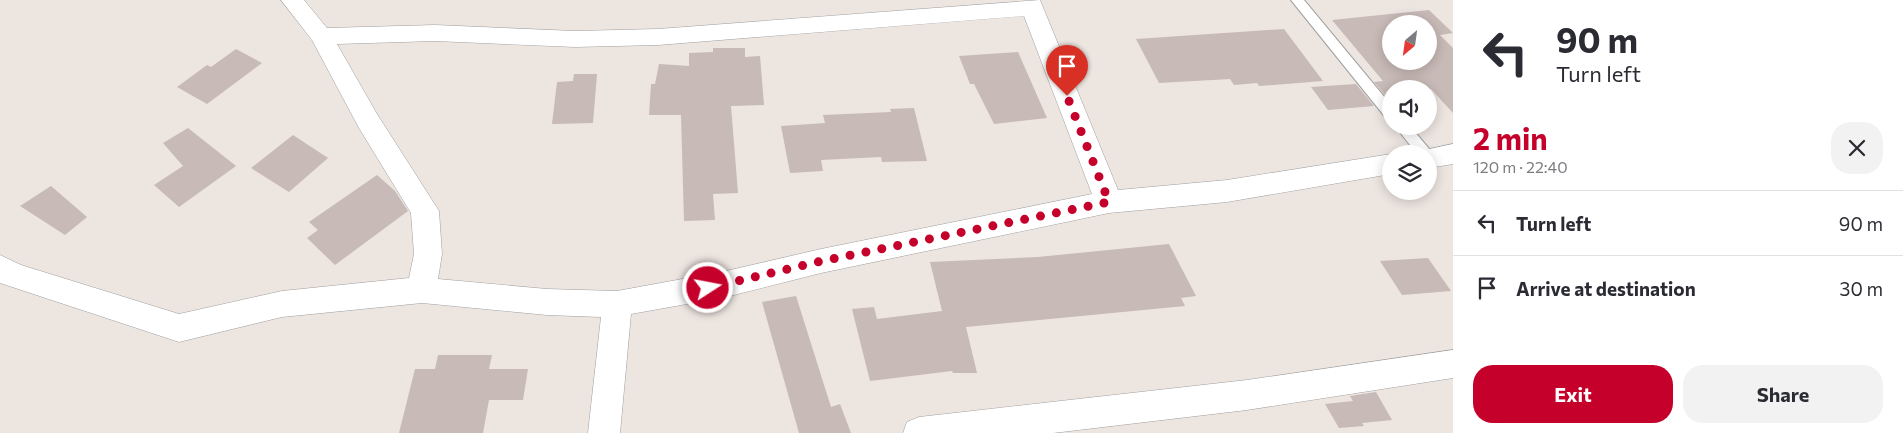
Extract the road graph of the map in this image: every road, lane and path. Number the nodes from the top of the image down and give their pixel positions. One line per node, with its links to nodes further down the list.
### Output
1 (292, 0): 4 (street)
2 (1297, 0): 5 (lane)
3 (1031, 4): 4 (street); 11 (street)
4 (321, 36): 13 (street)
5 (1382, 103)
6 (1409, 135): 7 (lane)
7 (1417, 145)
8 (1453, 154): 9 (street)
9 (1437, 157)
10 (1382, 165): 11 (street)
11 (1109, 202): 14 (street)
12 (4, 276): 13 (street)
13 (422, 290): 14 (street)
14 (617, 304): 16 (street)
15 (1453, 364): 17 (street)
16 (604, 433)
17 (918, 433)

